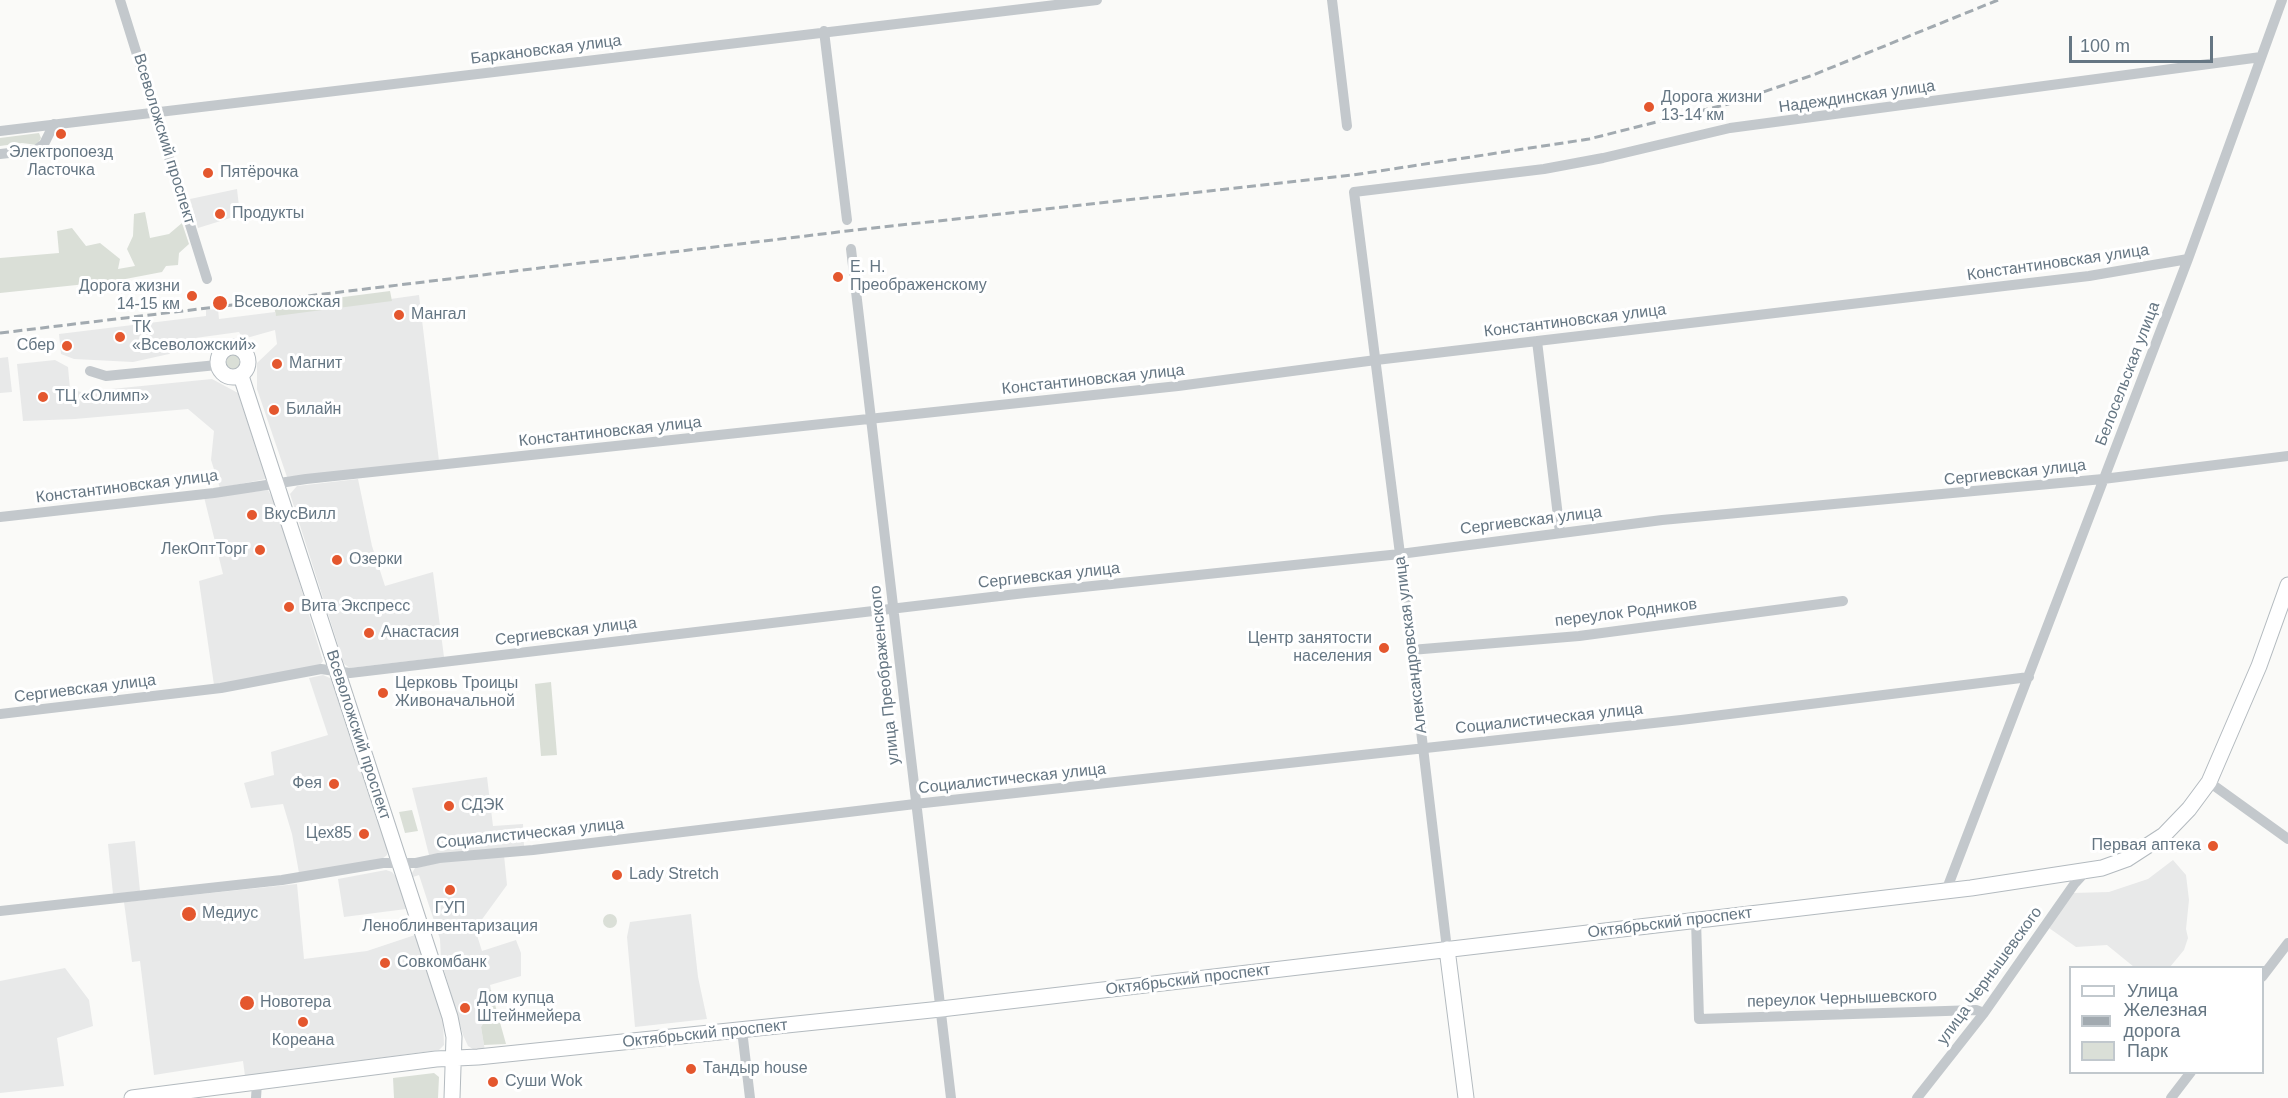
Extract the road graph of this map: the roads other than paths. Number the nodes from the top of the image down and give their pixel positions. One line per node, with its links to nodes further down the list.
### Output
1 (120, 0): 7 (street, Всеволожский проспект)
2 (1097, 0): 5 (street, Баркановская улица)
3 (1332, 0): 9 (street)
4 (2282, 0): 6 (street, Белосельская улица)
5 (824, 32): 7 (street, Баркановская улица); 13 (street)
6 (2260, 57): 12 (street, Надеждинская улица); 15 (street, Белосельская улица)
7 (156, 112): 8 (street, Баркановская улица); 16 (street, Всеволожский проспект)
8 (54, 124): 10 (street, Баркановская улица); 11 (street)
9 (1347, 126)
10 (0, 131)
11 (0, 154)
12 (1354, 192): 18 (street, Александровская улица)
13 (847, 220)
14 (851, 249): 22 (street, улица Преображенского)
15 (2188, 259): 17 (street, Константиновская улица); 24 (street, Белосельская улица)
16 (207, 279)
17 (1538, 341): 18 (street, Константиновская улица); 27 (street)
18 (1376, 360): 22 (street, Константиновская улица); 28 (street, Александровская улица)
19 (217, 365): 20 (street); 21 (street); 21 (street)
20 (90, 371)
21 (241, 376): 25 (street, Всеволожский проспект)
22 (872, 418): 25 (street, Константиновская улица); 31 (street, улица Преображенского)
23 (2288, 456): 24 (street, Сергиевская улица)
24 (2103, 479): 27 (street, Сергиевская улица); 36 (street, Белосельская улица)
25 (278, 483): 26 (street, Константиновская улица); 35 (street, Всеволожский проспект)
26 (0, 517)
27 (1560, 533): 28 (street, Сергиевская улица)
28 (1400, 554): 31 (street, Сергиевская улица); 34 (street, Александровская улица)
29 (2288, 585): 33 (street, Октябрьский проспект)
30 (1843, 601): 34 (street, переулок Родников)
31 (892, 608): 35 (street, Сергиевская улица); 40 (street, улица Преображенского)
32 (2288, 610): 33 (street)
33 (2270, 633): 39 (street, Октябрьский проспект)
34 (1411, 650): 38 (street, Александровская улица)
35 (338, 671): 37 (street, Сергиевская улица); 42 (street, Всеволожский проспект)
36 (2029, 677): 38 (street, Социалистическая улица); 44 (street, Белосельская улица)
37 (0, 714)
38 (1423, 748): 40 (street, Социалистическая улица); 48 (street, Александровская улица)
39 (2209, 782): 41 (street); 43 (street, Октябрьский проспект)
40 (915, 804): 42 (street, Социалистическая улица); 50 (street, улица Преображенского)
41 (2288, 839)
42 (400, 863): 45 (street, Социалистическая улица); 53 (street, Всеволожский проспект)
43 (2086, 871): 44 (street, Октябрьский проспект); 51 (street, улица Чернышевского)
44 (1946, 891): 46 (street, Октябрьский проспект)
45 (0, 911)
46 (1696, 920): 48 (street, Октябрьский проспект); 51 (street, переулок Чернышевского)
47 (2288, 943): 49 (street)
48 (1447, 949): 50 (street, Октябрьский проспект); 60 (street, Александровская улица)
49 (2264, 974)
50 (941, 1009): 52 (street, Октябрьский проспект); 59 (street, улица Преображенского)
51 (1984, 1013): 61 (street, улица Чернышевского)
52 (742, 1030): 53 (street, Октябрьский проспект); 58 (street)
53 (454, 1058): 55 (street, Октябрьский проспект); 57 (street, Всеволожский проспект)
54 (2189, 1074): 62 (street)
55 (257, 1091): 56 (street, Октябрьский проспект)
56 (132, 1098)
57 (452, 1098)
58 (750, 1098)
59 (951, 1098)
60 (1466, 1098)
61 (1917, 1098)
62 (2171, 1098)

